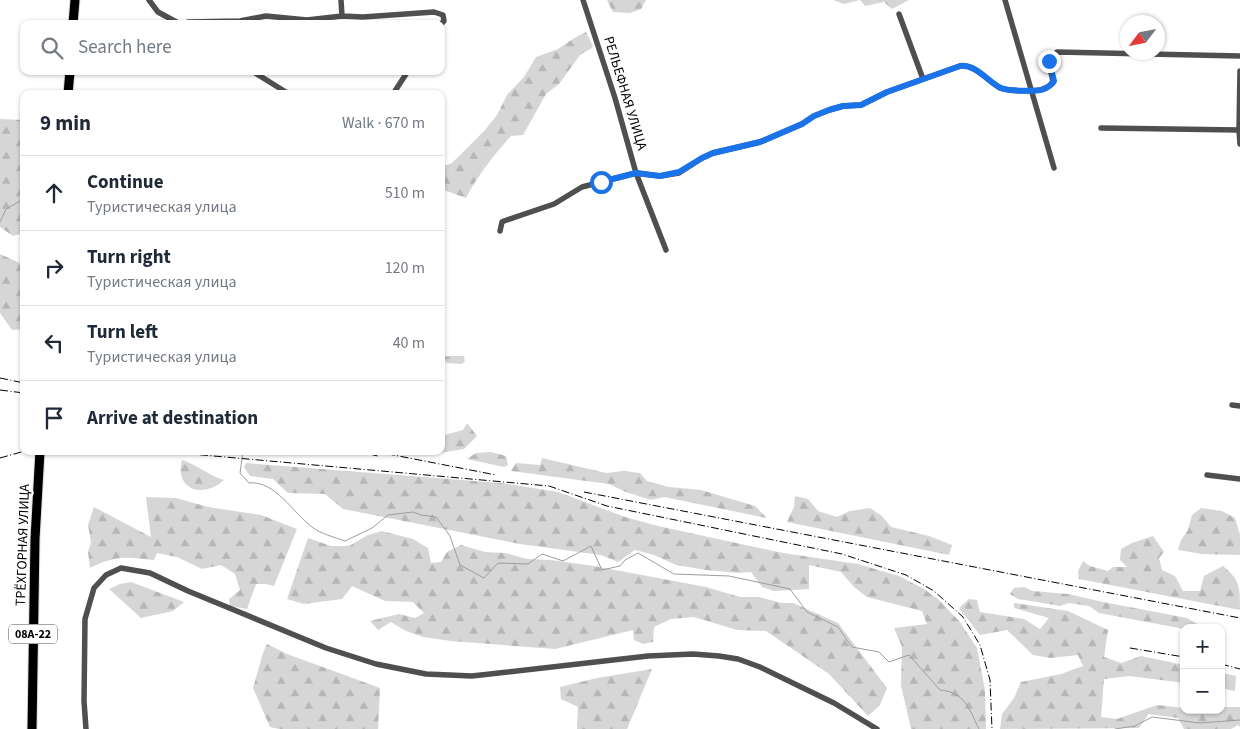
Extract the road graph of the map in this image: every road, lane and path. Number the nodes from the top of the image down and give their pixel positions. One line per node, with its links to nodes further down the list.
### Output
1 (75, 0): 8 (highway)
2 (149, 0): 9 (street)
3 (341, 0): 7 (street)
4 (583, 0): 28 (street, РЕЛЬЕФНАЯ УЛИЦА)
5 (1005, 0): 23 (street)
6 (899, 14): 19 (street)
7 (342, 16): 12 (street); 13 (street)
8 (73, 20)
9 (173, 20)
10 (245, 20): 11 (street)
11 (308, 20)
12 (308, 20)
13 (443, 20)
14 (1240, 56): 23 (street)
15 (1240, 71): 25 (street)
16 (70, 75): 20 (highway)
17 (258, 75): 21 (street)
18 (405, 75): 22 (street)
19 (923, 78): 23 (street); 28 (street)
20 (68, 90)
21 (283, 90)
22 (396, 90)
23 (1031, 90): 27 (street)
24 (1101, 128): 25 (street)
25 (1238, 130): 26 (street)
26 (1240, 144)
27 (1054, 168)
28 (636, 173): 29 (street); 30 (street, РЕЛЬЕФНАЯ УЛИЦА)
29 (500, 231)
30 (666, 250)
31 (1232, 405): 32 (street)
32 (1240, 406)
33 (40, 455): 36 (highway, ТРЁХГОРНАЯ УЛИЦА / 08А-22)
34 (1207, 475): 35 (street)
35 (1240, 479)
36 (32, 729)
37 (86, 729): 38 (street)
38 (877, 729)

